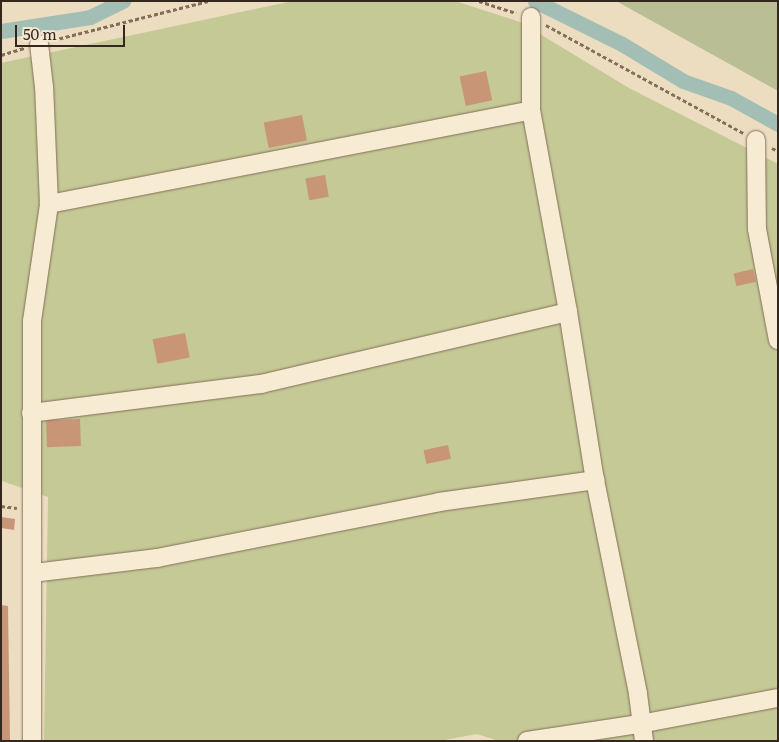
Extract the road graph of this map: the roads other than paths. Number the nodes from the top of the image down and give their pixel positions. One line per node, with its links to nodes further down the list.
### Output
1 (531, 17): 3 (street)
2 (39, 44): 5 (street)
3 (531, 110): 5 (street); 6 (street)
4 (756, 140): 7 (street)
5 (49, 204): 8 (street)
6 (568, 312): 8 (street); 9 (street)
7 (778, 340)
8 (31, 413): 10 (street)
9 (595, 480): 10 (street); 12 (street)
10 (33, 573): 13 (street)
11 (778, 698): 12 (street)
12 (642, 733): 14 (street)
13 (32, 741)
14 (527, 741)

